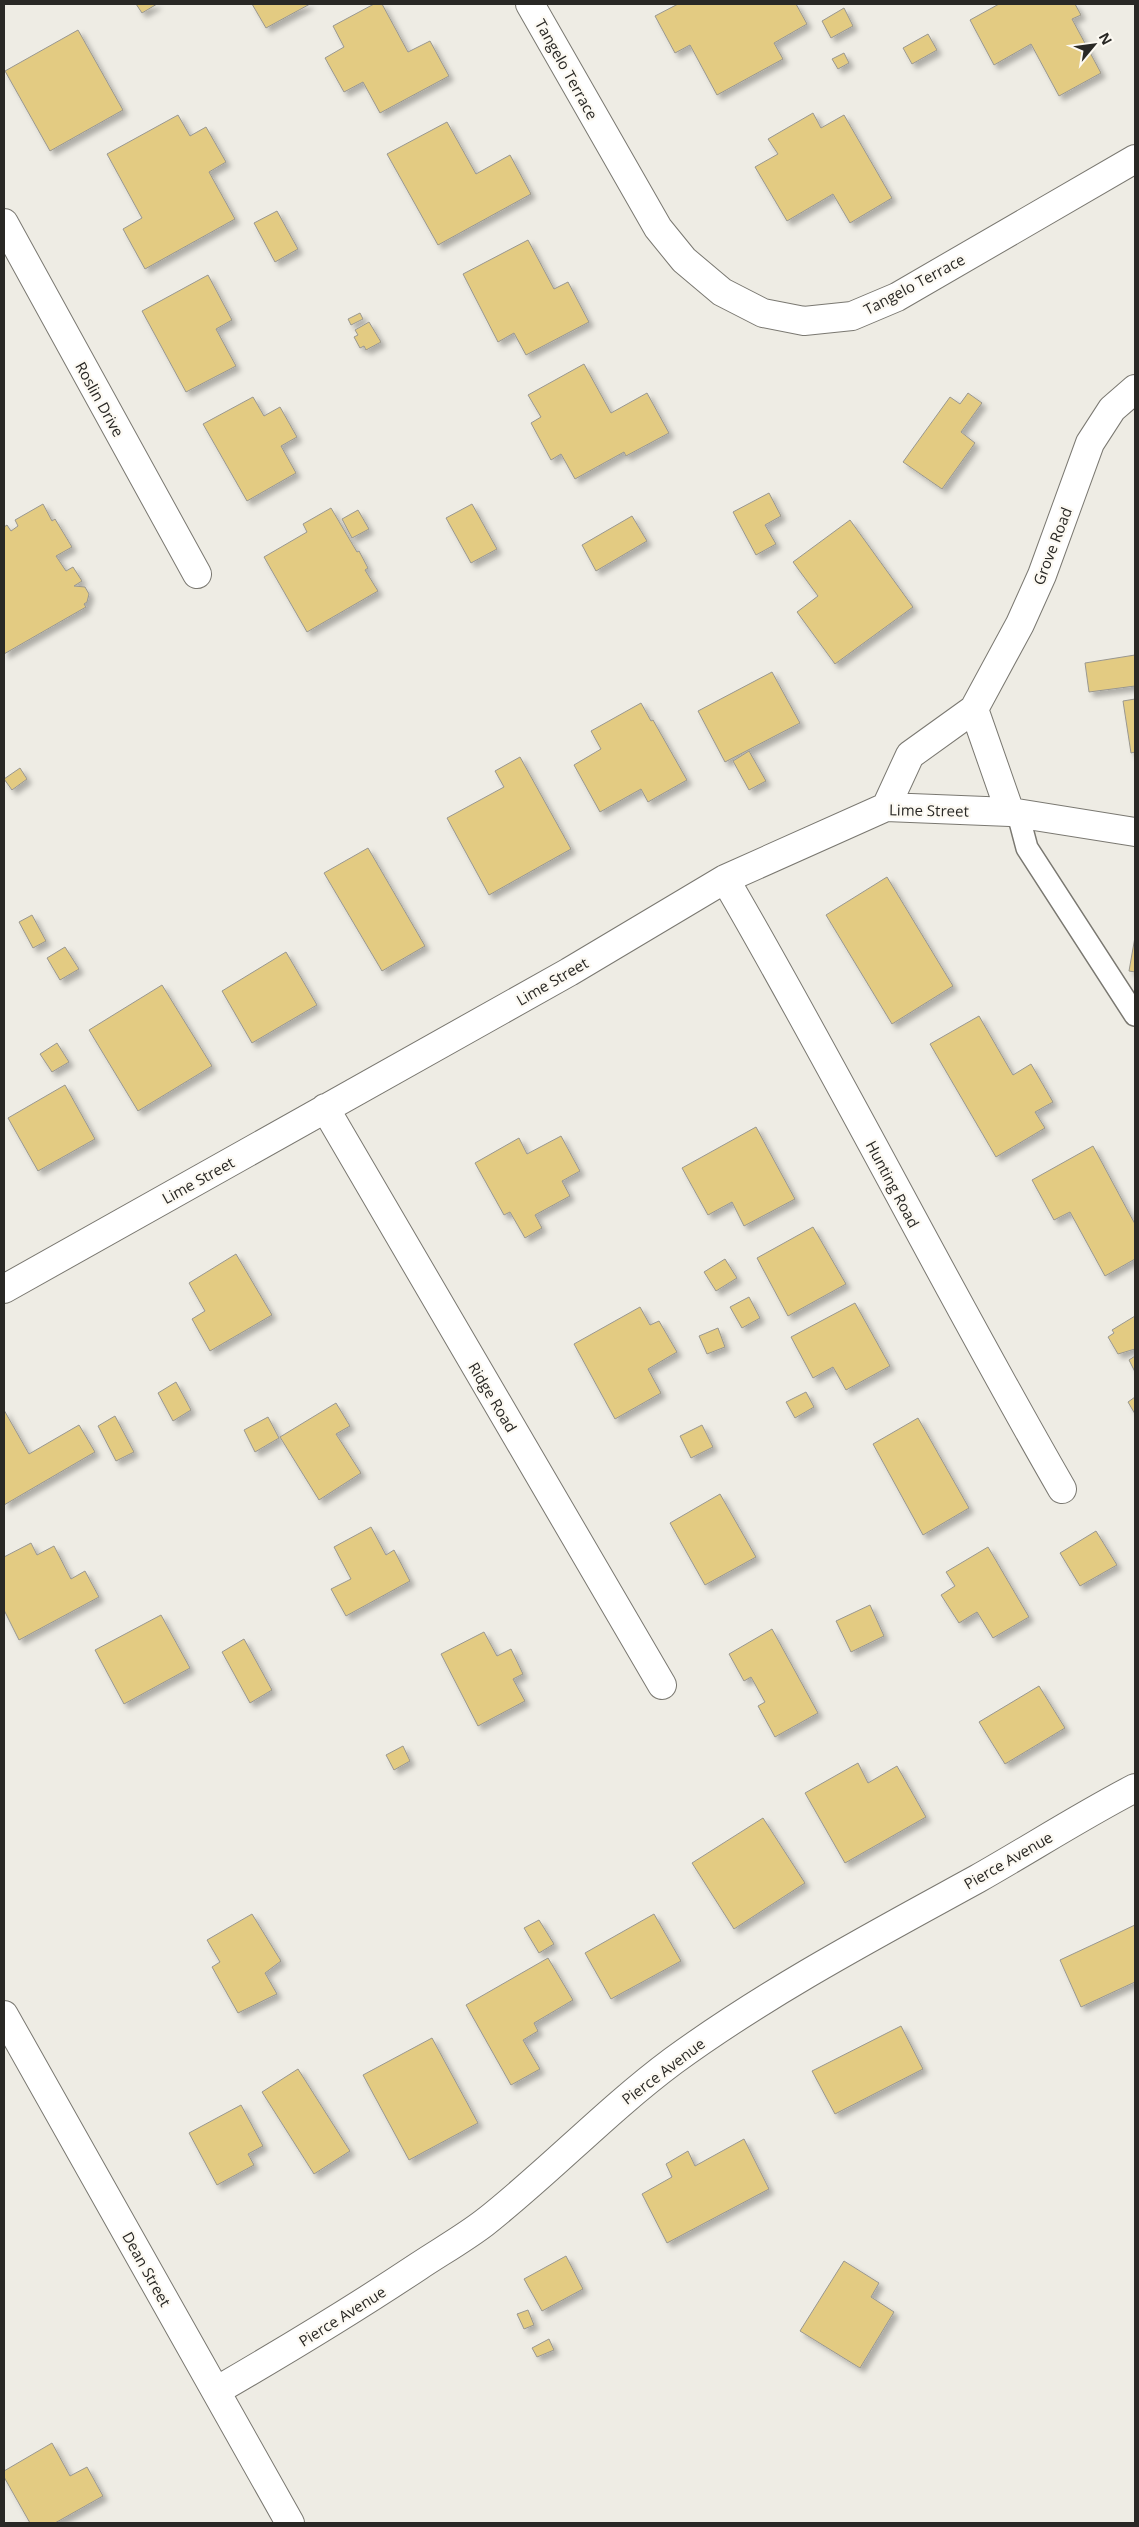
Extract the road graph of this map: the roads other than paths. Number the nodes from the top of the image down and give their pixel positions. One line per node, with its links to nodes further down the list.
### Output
1 (530, 4): 2 (street, Tangelo Terrace)
2 (1135, 159)
3 (4, 223): 5 (street, Roslin Drive)
4 (1135, 389): 6 (street, Grove Road)
5 (197, 574)
6 (974, 709): 7 (street, Grove Road); 8 (street)
7 (886, 807): 8 (street, Lime Street); 10 (street, Lime Street)
8 (1014, 813): 9 (street, Lime Street); 11 (lane)
9 (1135, 832)
10 (725, 879): 12 (street, Lime Street); 14 (street, Hunting Road)
11 (1135, 1015)
12 (325, 1108): 13 (street, Lime Street); 15 (street, Ridge Road)
13 (4, 1289)
14 (1062, 1489)
15 (662, 1685)
16 (1135, 1788): 18 (street, Pierce Avenue)
17 (4, 2015): 18 (street, Dean Street)
18 (216, 2391): 19 (street, Dean Street)
19 (290, 2523)

